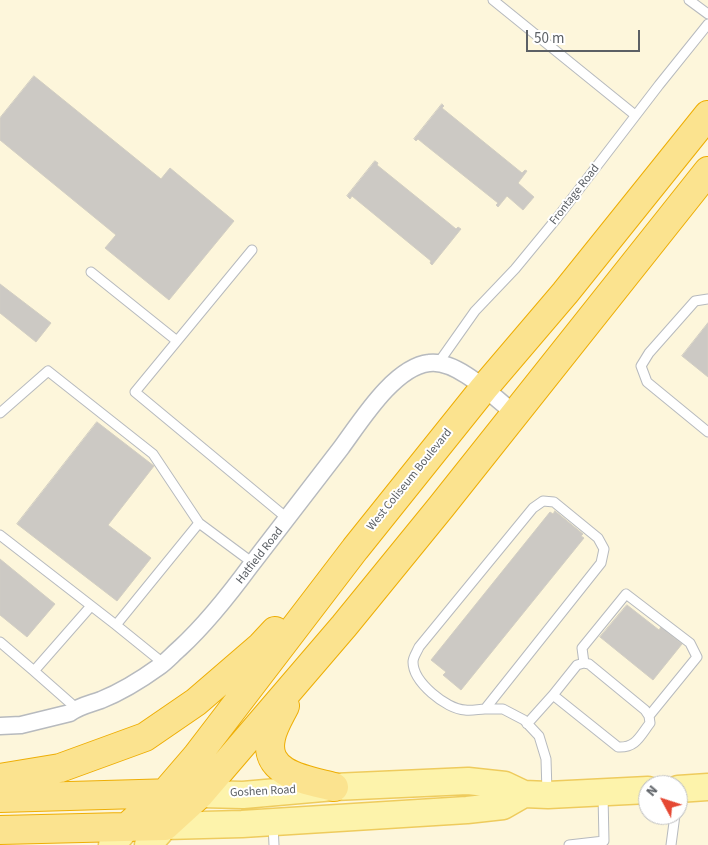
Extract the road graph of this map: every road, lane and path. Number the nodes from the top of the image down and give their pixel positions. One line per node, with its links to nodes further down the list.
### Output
1 (493, 0): 5 (lane)
2 (689, 0): 3 (lane)
3 (708, 14)
4 (708, 24): 5 (lane, Frontage Road)
5 (635, 115): 12 (lane, Frontage Road)
6 (708, 115): 13 (highway, West Coliseum Boulevard)
7 (708, 171): 15 (highway)
8 (252, 250): 11 (lane)
9 (91, 272): 11 (lane)
10 (708, 299): 16 (lane)
11 (177, 341): 17 (lane)
12 (439, 362): 13 (street); 17 (street, Hatfield Road)
13 (484, 388): 15 (street); 20 (highway, West Coliseum Boulevard)
14 (0, 413): 18 (lane)
15 (515, 414): 28 (highway)
16 (708, 432)
17 (288, 519): 21 (street, Hatfield Road)
18 (199, 523): 21 (lane); 23 (lane)
19 (0, 535): 22 (lane)
20 (354, 549): 35 (highway); 40 (highway, West Coliseum Boulevard)
21 (253, 563): 26 (street, Hatfield Road)
22 (91, 606): 23 (lane); 27 (lane)
23 (116, 625): 26 (lane)
24 (0, 642): 27 (lane)
25 (584, 662): 29 (lane); 32 (lane); 32 (lane)
26 (163, 663): 30 (street, Hatfield Road)
27 (34, 671): 30 (lane)
28 (300, 677): 36 (highway); 42 (highway)
29 (553, 695): 32 (lane); 33 (lane)
30 (76, 708): 34 (street, Hatfield Road)
31 (485, 709): 31 (lane); 33 (lane)
32 (649, 716)
33 (527, 724): 43 (lane)
34 (0, 726)
35 (0, 778)
36 (334, 787): 42 (main road, Goshen Road); 43 (main road, Goshen Road)
37 (708, 787): 38 (main road)
38 (688, 790)
39 (638, 791): 41 (main road, Goshen Road)
40 (166, 793): 42 (highway, Goshen Road); 44 (highway, Goshen Road); 49 (highway, West Coliseum Boulevard)
41 (603, 793): 43 (main road, Goshen Road); 51 (lane)
42 (200, 794): 48 (highway)
43 (536, 795): 47 (main road, Goshen Road)
44 (0, 798)
45 (674, 825): 52 (lane)
46 (7, 830): 49 (highway); 50 (highway)
47 (274, 834): 48 (main road, Goshen Road)
48 (157, 835): 49 (highway)
49 (120, 836)
50 (47, 845)
51 (569, 845)
52 (671, 845)

